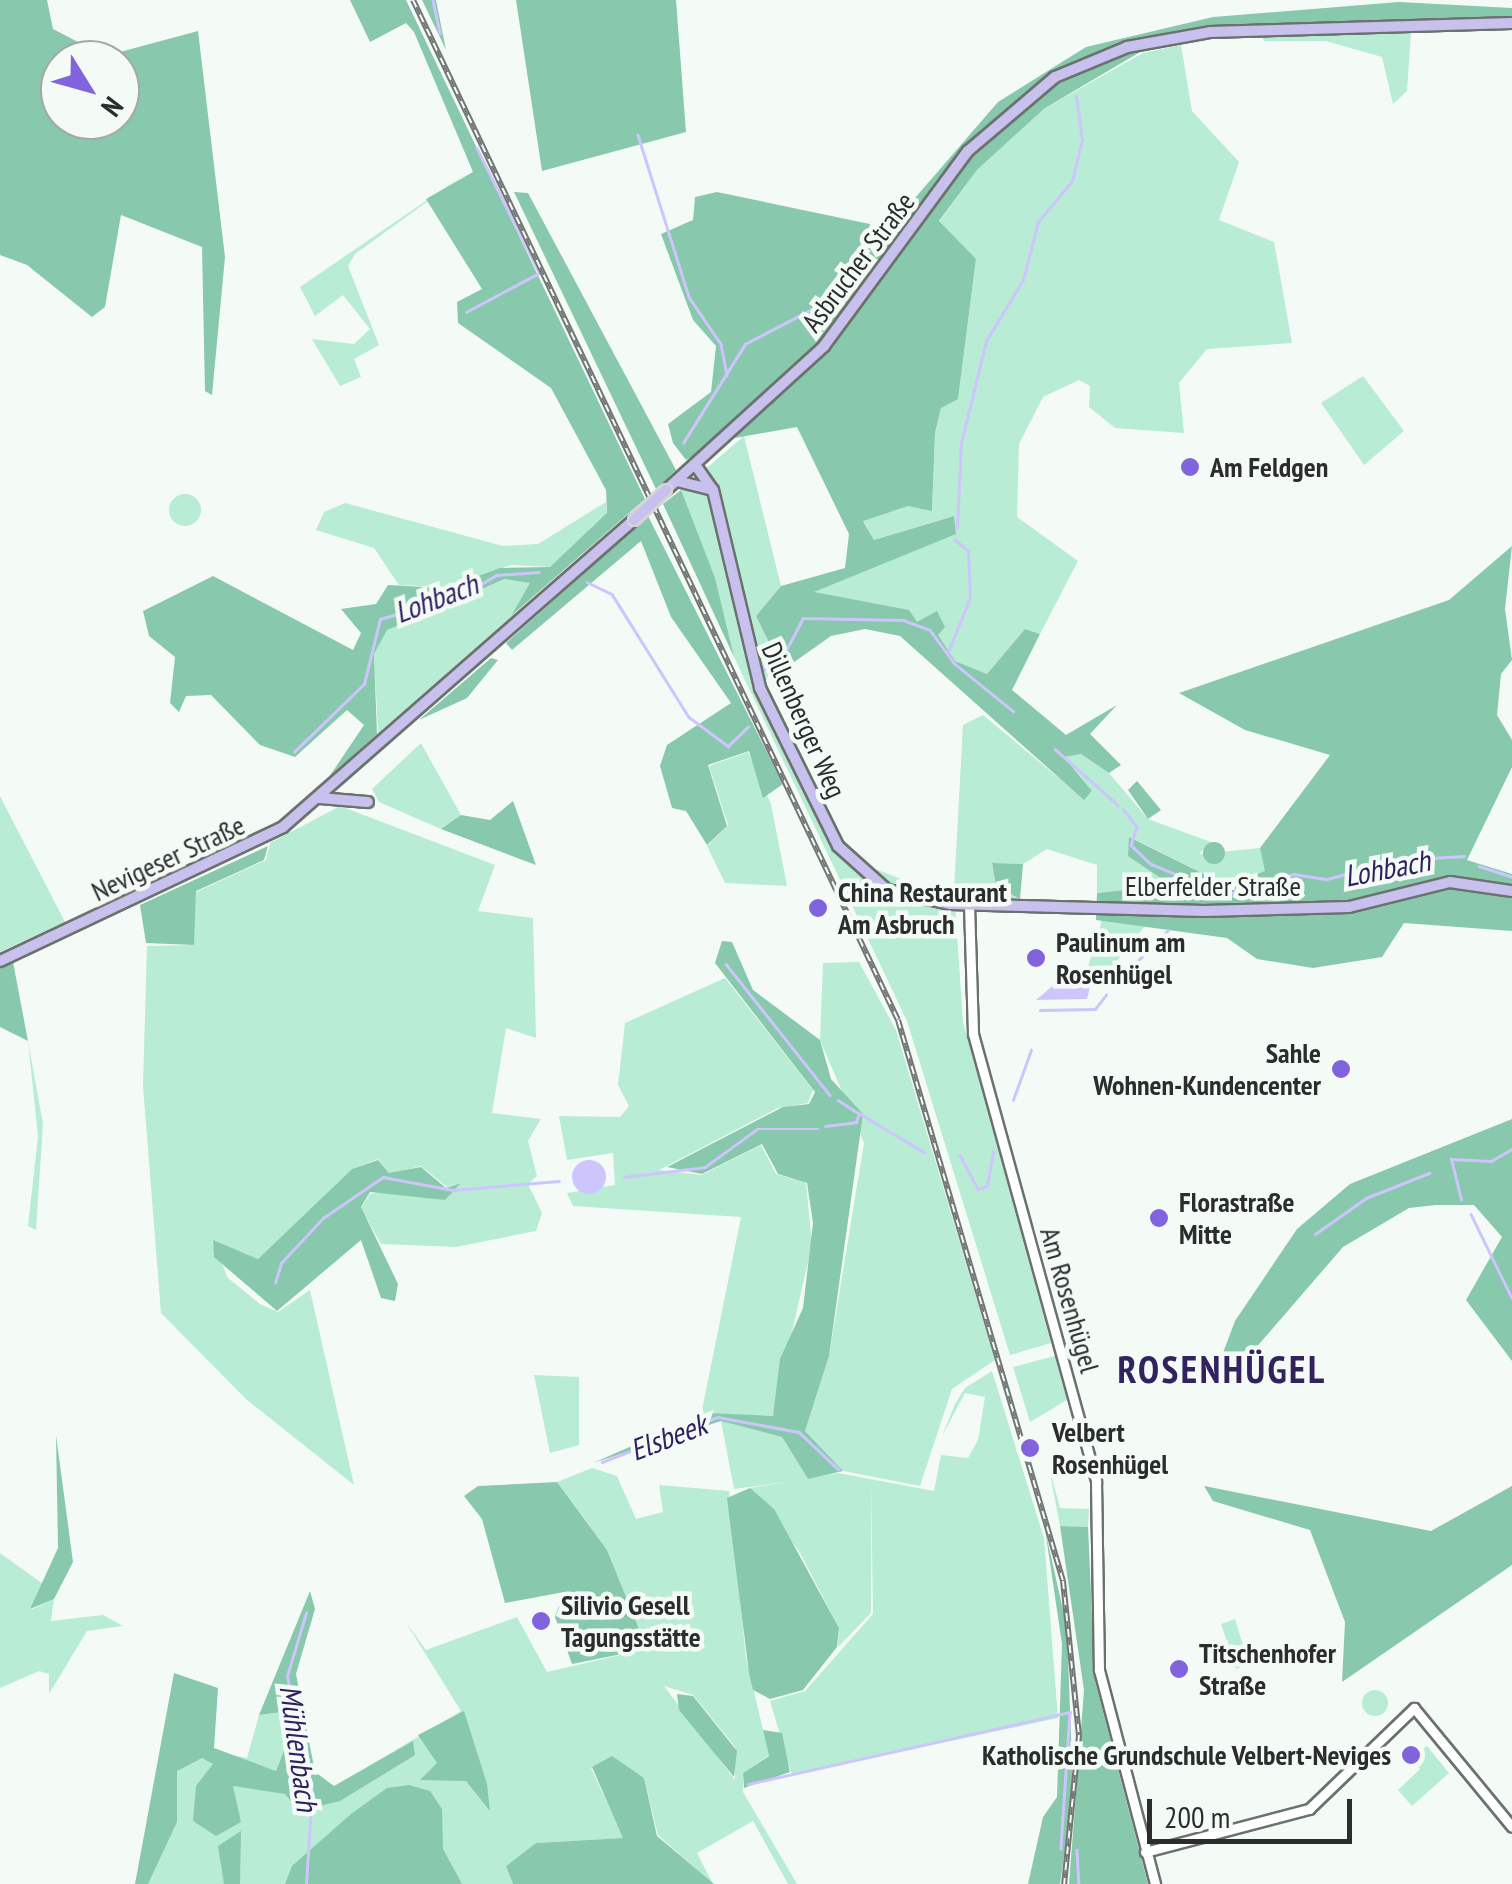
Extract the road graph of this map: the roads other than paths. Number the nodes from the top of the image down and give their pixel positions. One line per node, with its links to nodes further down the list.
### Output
1 (1512, 23): 2 (main road, Asbrucher Straße)
2 (696, 466): 3 (main road, Asbrucher Straße); 4 (main road, Dillenberger Weg)
3 (677, 481): 4 (main road); 5 (main road, Asbrucher Straße, bridge)
4 (713, 490): 9 (main road, Dillenberger Weg)
5 (343, 777): 6 (main road, Nevigeser Straße)
6 (318, 798): 7 (main road); 10 (main road, Nevigeser Straße)
7 (368, 802)
8 (1512, 891): 9 (main road, Elberfelder Straße)
9 (969, 905): 12 (street, Am Rosenhügel)
10 (0, 961)
11 (1512, 1827): 12 (street)
12 (1145, 1852): 13 (street, Am Rosenhügel)
13 (1154, 1884)

